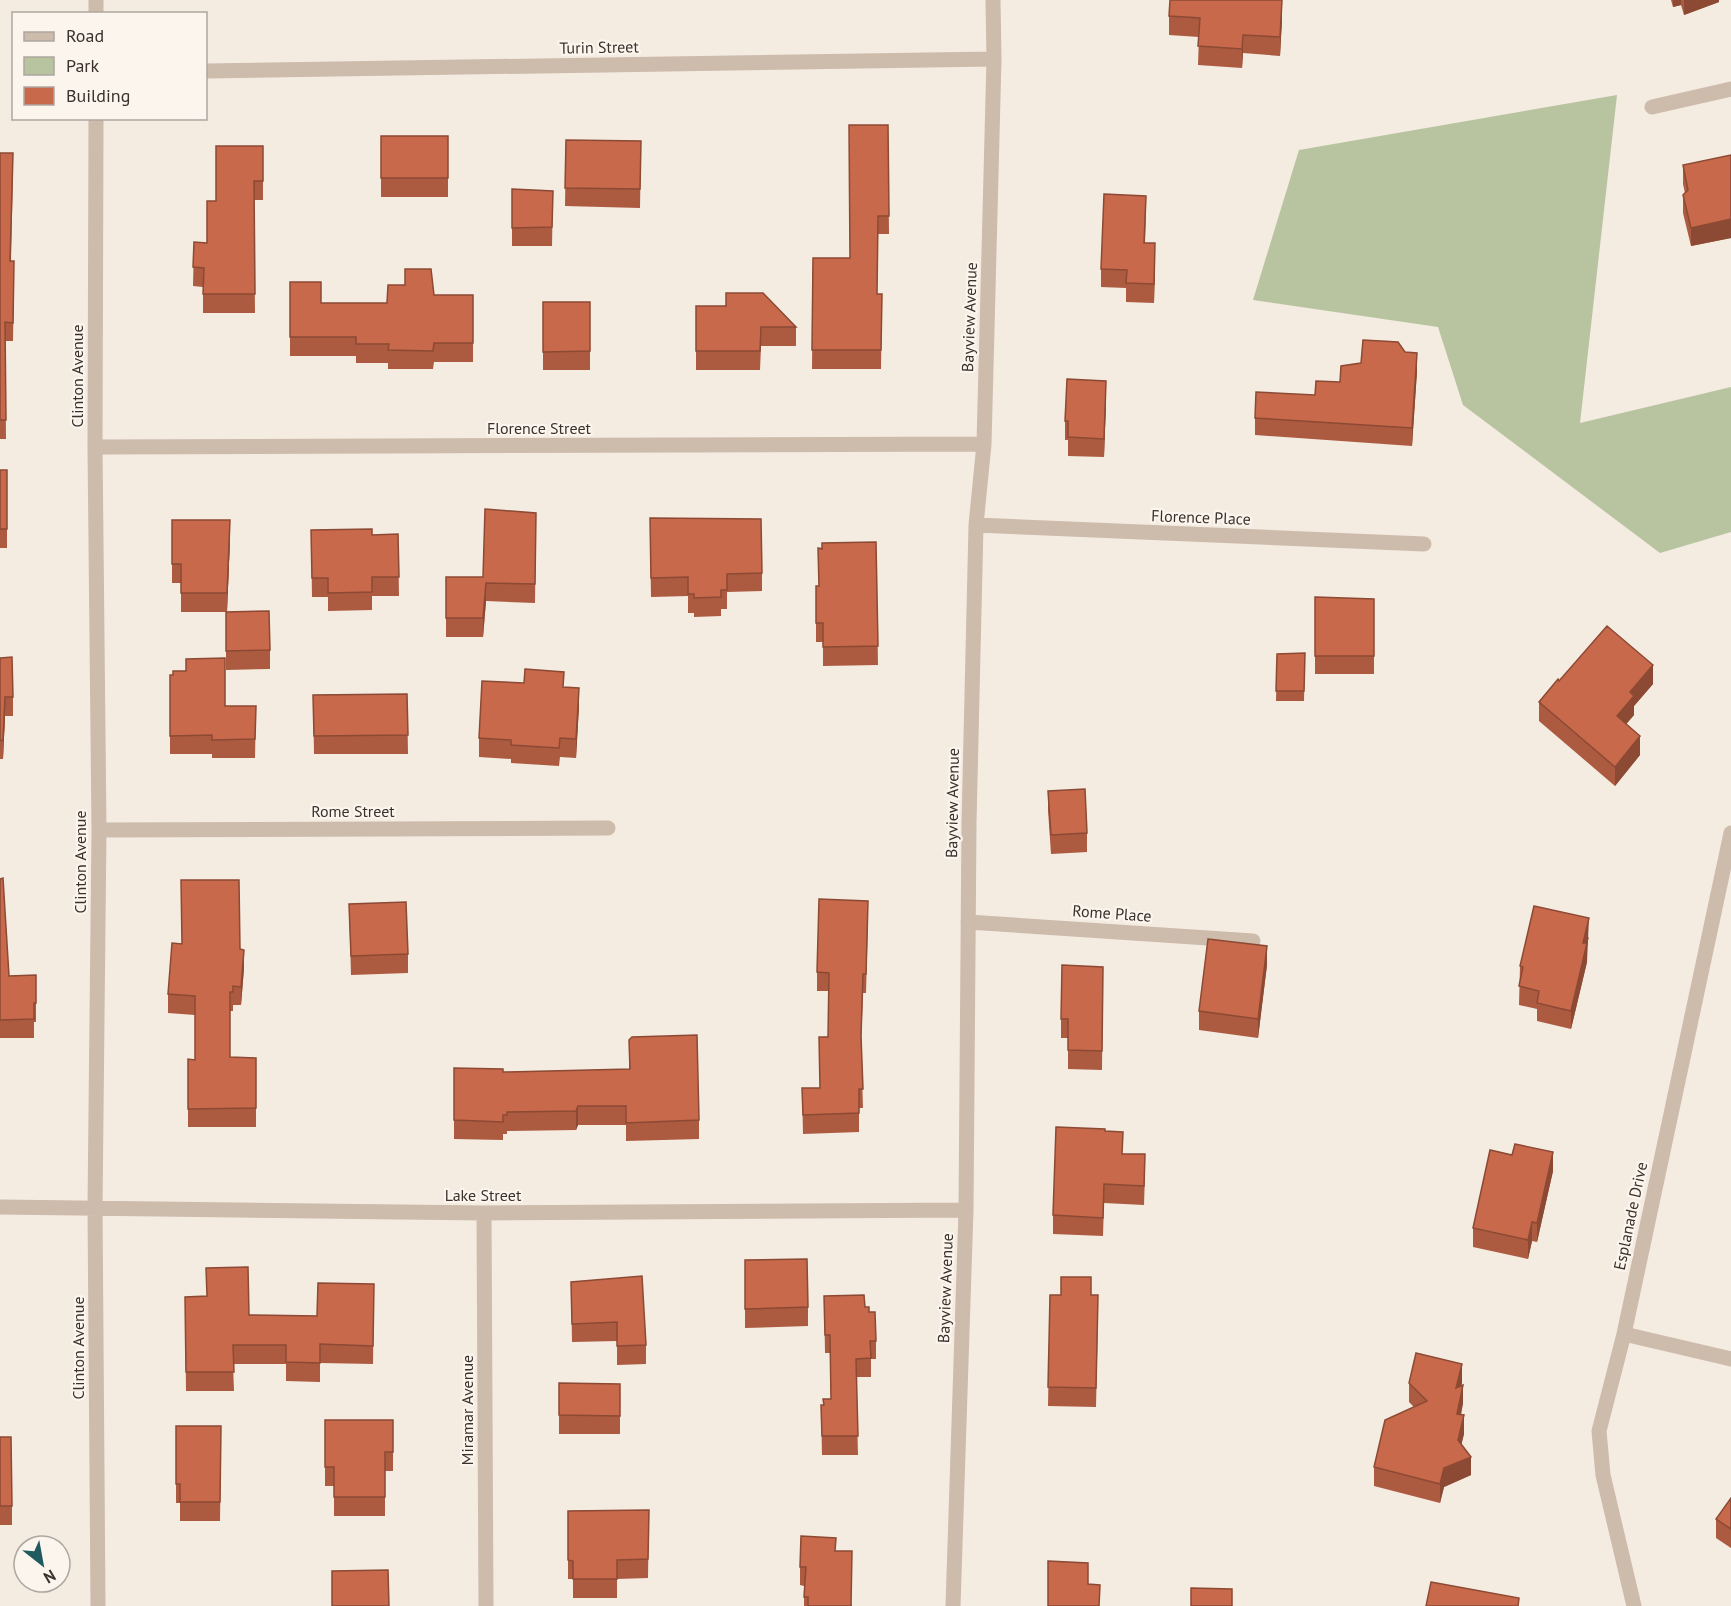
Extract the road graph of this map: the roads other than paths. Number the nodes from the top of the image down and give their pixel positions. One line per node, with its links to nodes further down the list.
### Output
1 (993, 0): 2 (street, Bayview Avenue)
2 (994, 59): 3 (street, Turin Street); 7 (street, Bayview Avenue)
3 (207, 71)
4 (1731, 89): 5 (street)
5 (1652, 107)
6 (96, 120): 8 (street, Clinton Avenue)
7 (984, 444): 8 (street, Florence Street); 9 (street, Bayview Avenue)
8 (95, 447): 12 (street, Clinton Avenue)
9 (976, 525): 10 (street, Florence Place); 14 (street, Bayview Avenue)
10 (1424, 544)
11 (608, 828): 12 (street, Rome Street)
12 (99, 830): 17 (street, Clinton Avenue)
13 (1731, 833): 20 (street, Esplanade Drive)
14 (968, 922): 15 (street, Rome Place); 18 (street, Bayview Avenue)
15 (1253, 941)
16 (0, 1207): 17 (street, Lake Street)
17 (95, 1207): 19 (street, Lake Street); 22 (street, Clinton Avenue)
18 (966, 1210): 19 (street, Lake Street); 24 (street, Bayview Avenue)
19 (484, 1214): 23 (street, Miramar Avenue)
20 (1624, 1334): 21 (street); 25 (street, Esplanade Drive)
21 (1731, 1359)
22 (98, 1606)
23 (486, 1606)
24 (953, 1606)
25 (1634, 1606)

